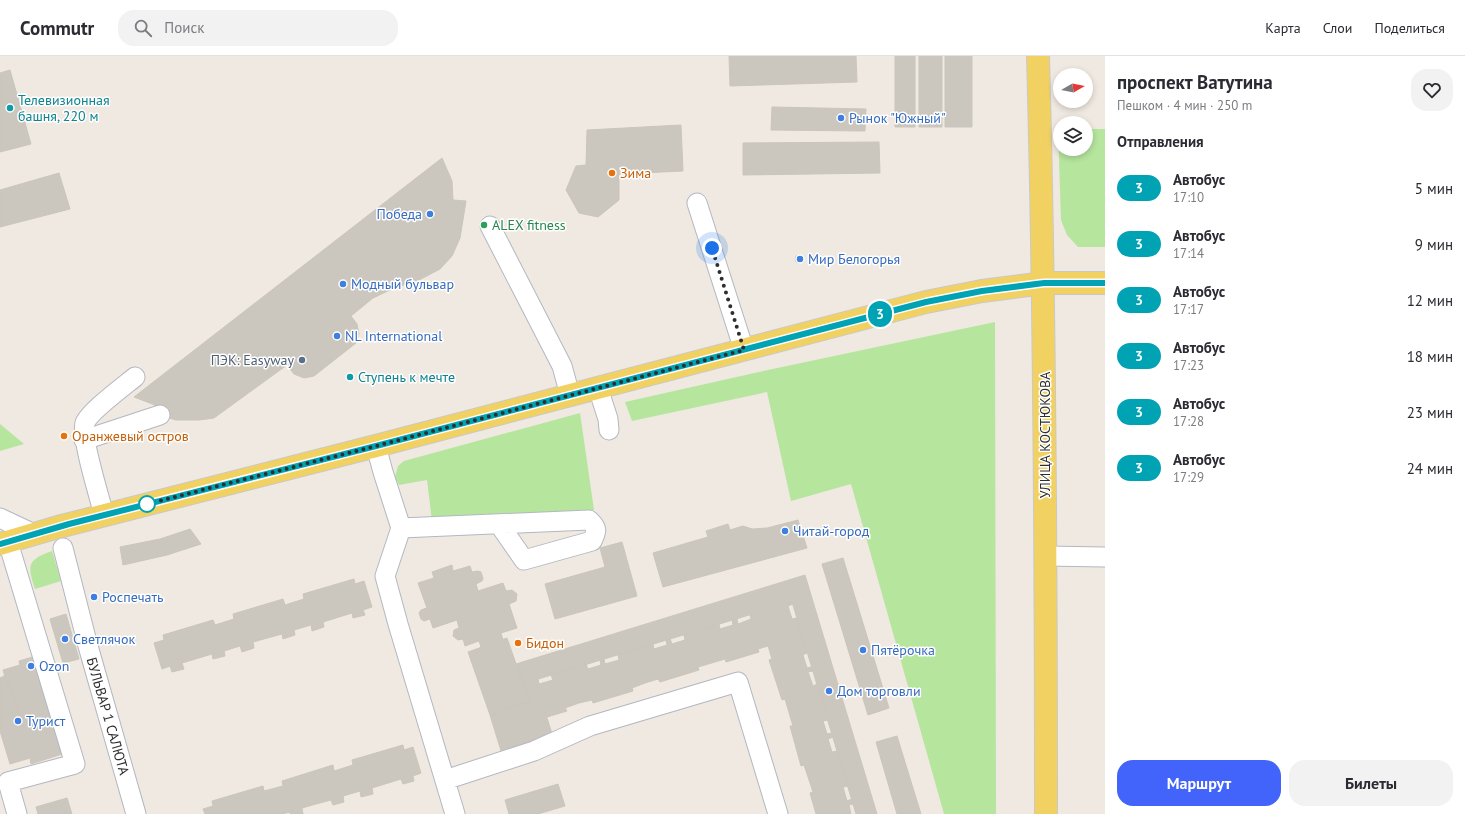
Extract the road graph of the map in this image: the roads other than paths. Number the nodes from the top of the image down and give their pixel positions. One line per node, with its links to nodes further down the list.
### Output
1 (1038, 56): 4 (main road, УЛИЦА КОСТЮКОВА)
2 (697, 203): 6 (street)
3 (490, 226): 9 (street)
4 (1044, 283): 5 (main road); 6 (main road); 21 (main road, УЛИЦА КОСТЮКОВА)
5 (1105, 283)
6 (744, 350): 8 (main road)
7 (135, 377): 12 (street)
8 (598, 388): 9 (main road); 11 (street)
9 (570, 395): 13 (main road)
10 (160, 415): 12 (street)
11 (609, 430)
12 (84, 440): 14 (street)
13 (376, 446): 14 (main road); 17 (street)
14 (104, 515): 18 (main road)
15 (0, 518): 18 (street)
16 (499, 524): 17 (street)
17 (401, 528): 24 (street)
18 (34, 534): 19 (main road)
19 (4, 543): 23 (street)
20 (63, 548): 26 (street, БУЛЬВАР 1 САЛЮТА)
21 (1046, 556): 22 (street); 29 (main road, УЛИЦА КОСТЮКОВА)
22 (1105, 556)
23 (4, 778): 25 (street)
24 (445, 780): 27 (street); 28 (street)
25 (17, 814)
26 (136, 814)
27 (455, 814)
28 (778, 814)
29 (1046, 814)

